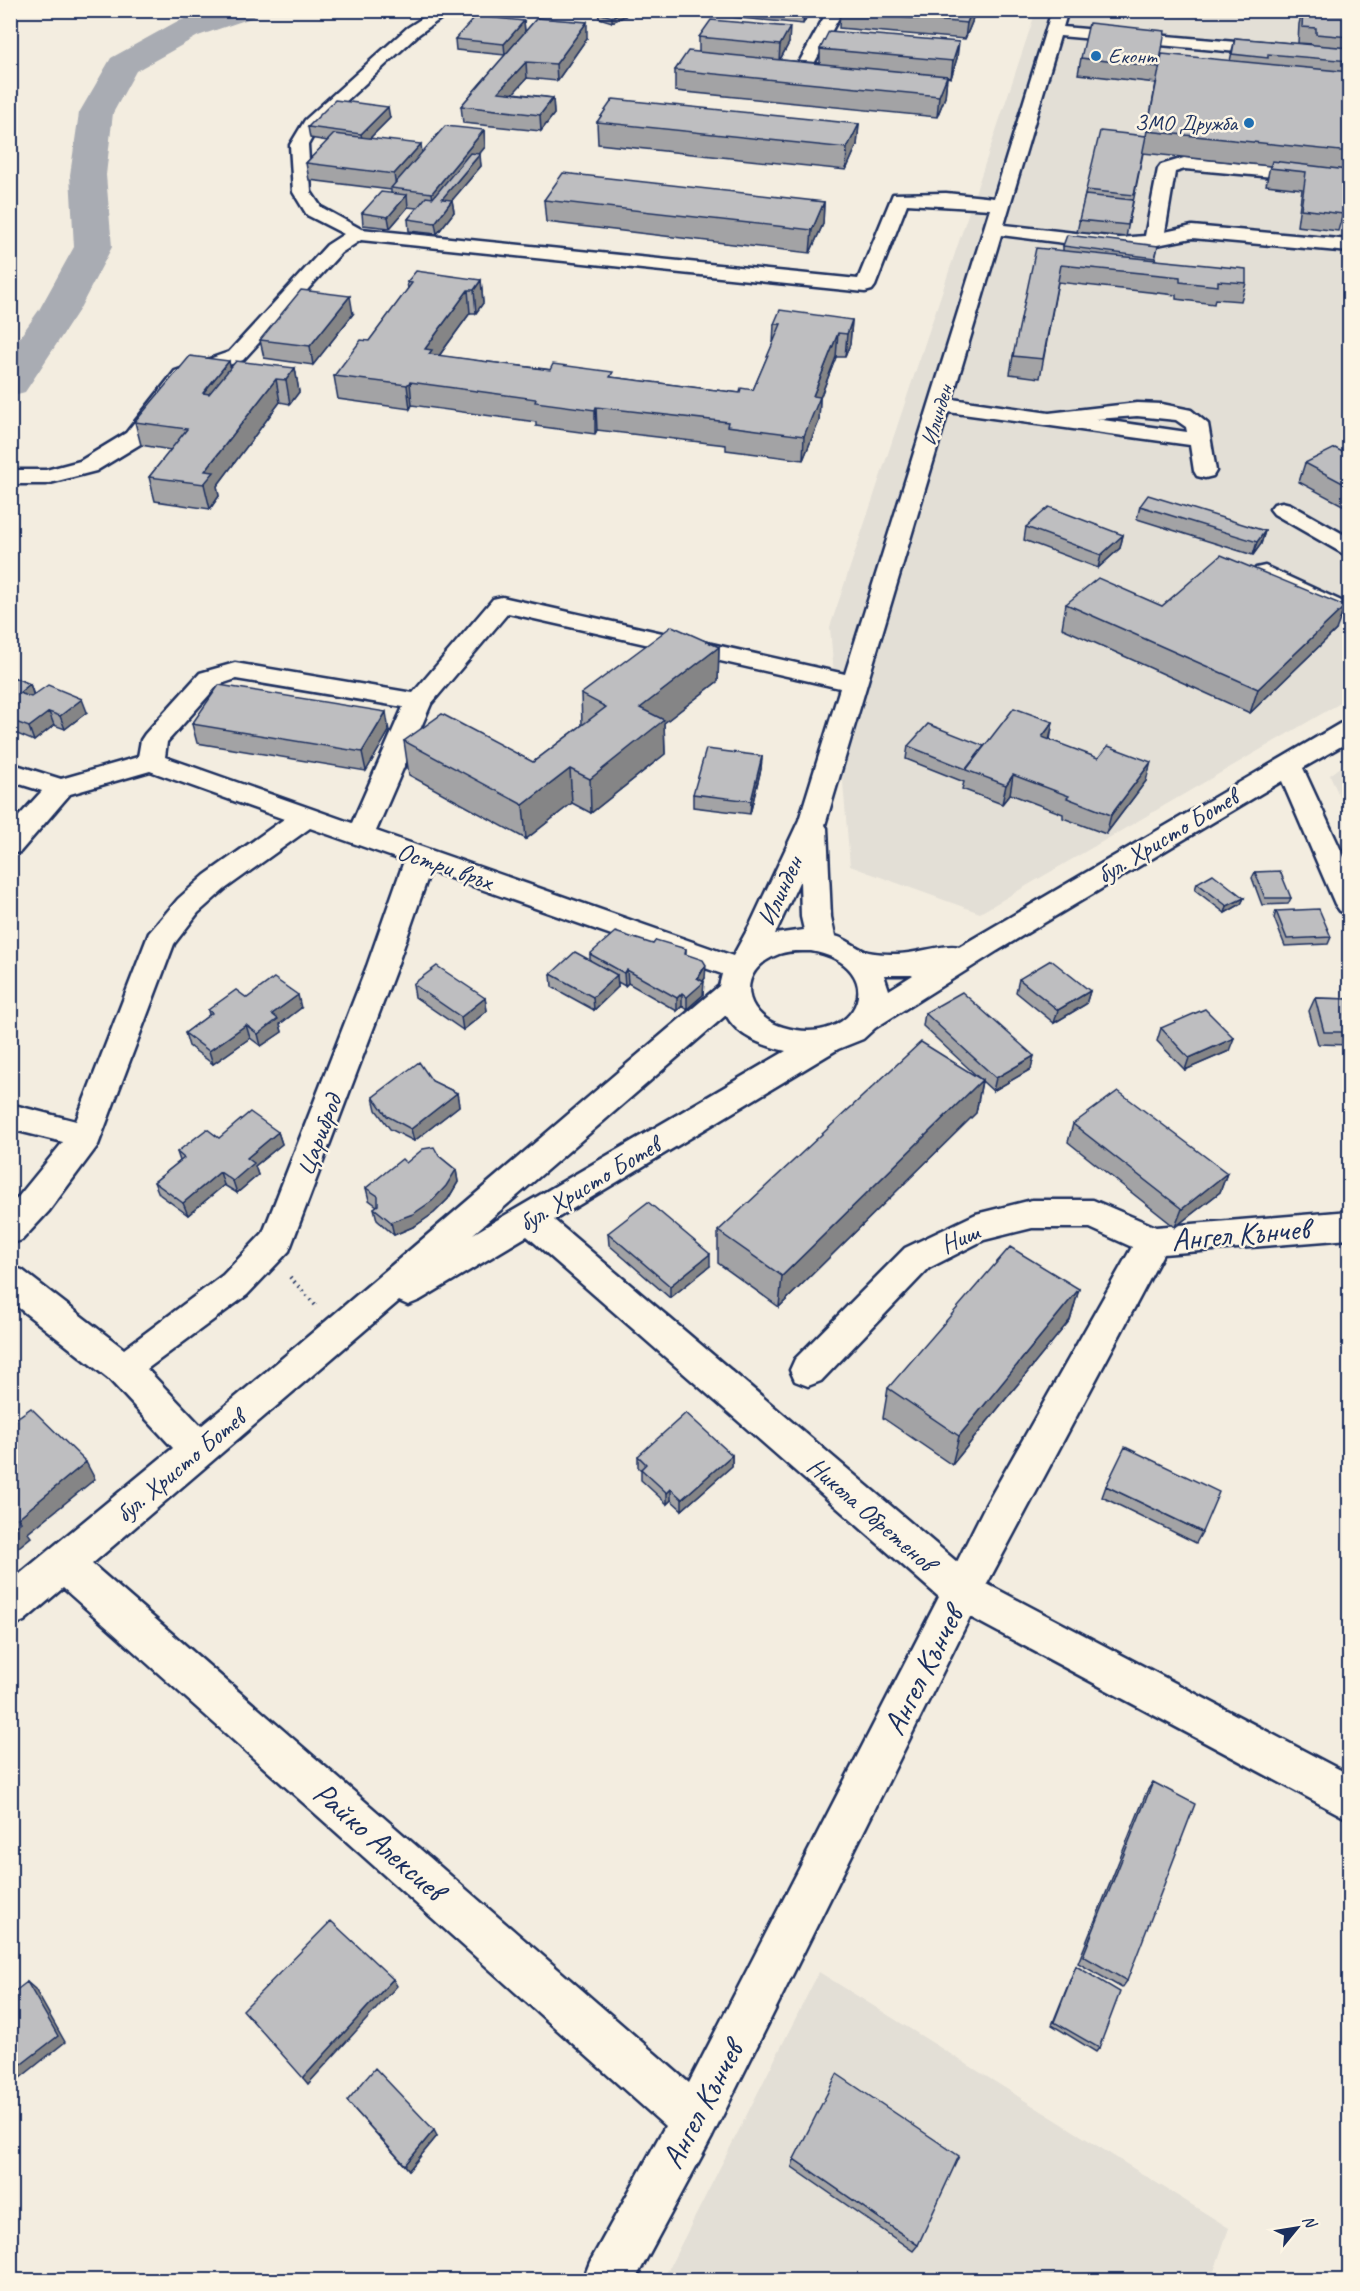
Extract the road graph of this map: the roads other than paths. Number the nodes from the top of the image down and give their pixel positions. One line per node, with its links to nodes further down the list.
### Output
1 (446, 10): 9 (street)
2 (836, 10): 5 (street)
3 (1057, 21): 4 (street); 7 (street, Илинден)
4 (1350, 57)
5 (804, 68)
6 (1350, 179): 10 (street)
7 (1001, 204): 8 (street, Илинден); 9 (street)
8 (994, 229): 10 (street); 12 (street, Илинден)
9 (357, 234): 14 (street)
10 (1154, 239): 11 (street)
11 (1350, 246)
12 (940, 404): 13 (street); 19 (street, Илинден)
13 (1205, 471)
14 (10, 477)
15 (1282, 509): 16 (street)
16 (1350, 548)
17 (1264, 573): 18 (street)
18 (1350, 615)
19 (855, 684): 20 (street); 27 (street, Илинден)
20 (419, 702): 22 (street); 28 (street)
21 (1350, 729): 23 (street, бул. Христо Ботев)
22 (151, 762): 25 (street); 26 (street, Остри връх)
23 (1288, 764): 31 (street); 33 (street, бул. Христо Ботев)
24 (10, 772): 25 (street)
25 (60, 788): 29 (street)
26 (306, 817): 28 (street, Остри връх); 39 (street)
27 (813, 820): 32 (street, Илинден); 35 (street, Илинден)
28 (360, 836): 30 (street, Остри връх)
29 (10, 845)
30 (420, 857): 35 (street, Остри връх); 46 (street, Цариброд)
31 (1350, 904)
32 (822, 943): 34 (street); 35 (street)
33 (986, 944): 34 (street, бул. Христо Ботев); 36 (street, бул. Христо Ботев)
34 (858, 960): 36 (street)
35 (739, 974): 37 (street); 45 (street, бул. Христо Ботев)
36 (866, 1019): 37 (street)
37 (827, 1041): 40 (street, бул. Христо Ботев)
38 (10, 1116): 39 (street)
39 (86, 1136): 42 (street)
40 (530, 1219): 45 (street, бул. Христо Ботев); 50 (street, Никола Обретенов)
41 (1350, 1225): 43 (street, Ангел Кънчев)
42 (10, 1230)
43 (1153, 1241): 47 (street, Ниш); 50 (street, Ангел Кънчев)
44 (10, 1280): 48 (street)
45 (344, 1328): 48 (street, бул. Христо Ботев)
46 (138, 1357)
47 (808, 1370)
48 (199, 1450): 49 (street, бул. Христо Ботев)
49 (63, 1563): 51 (street, бул. Христо Ботев); 53 (street, Райко Алексиев)
50 (963, 1592): 52 (street, Никола Обретенов); 53 (street, Ангел Кънчев)
51 (10, 1608)
52 (1350, 1798)
53 (695, 2120): 54 (street, Ангел Кънчев)
54 (608, 2280)

